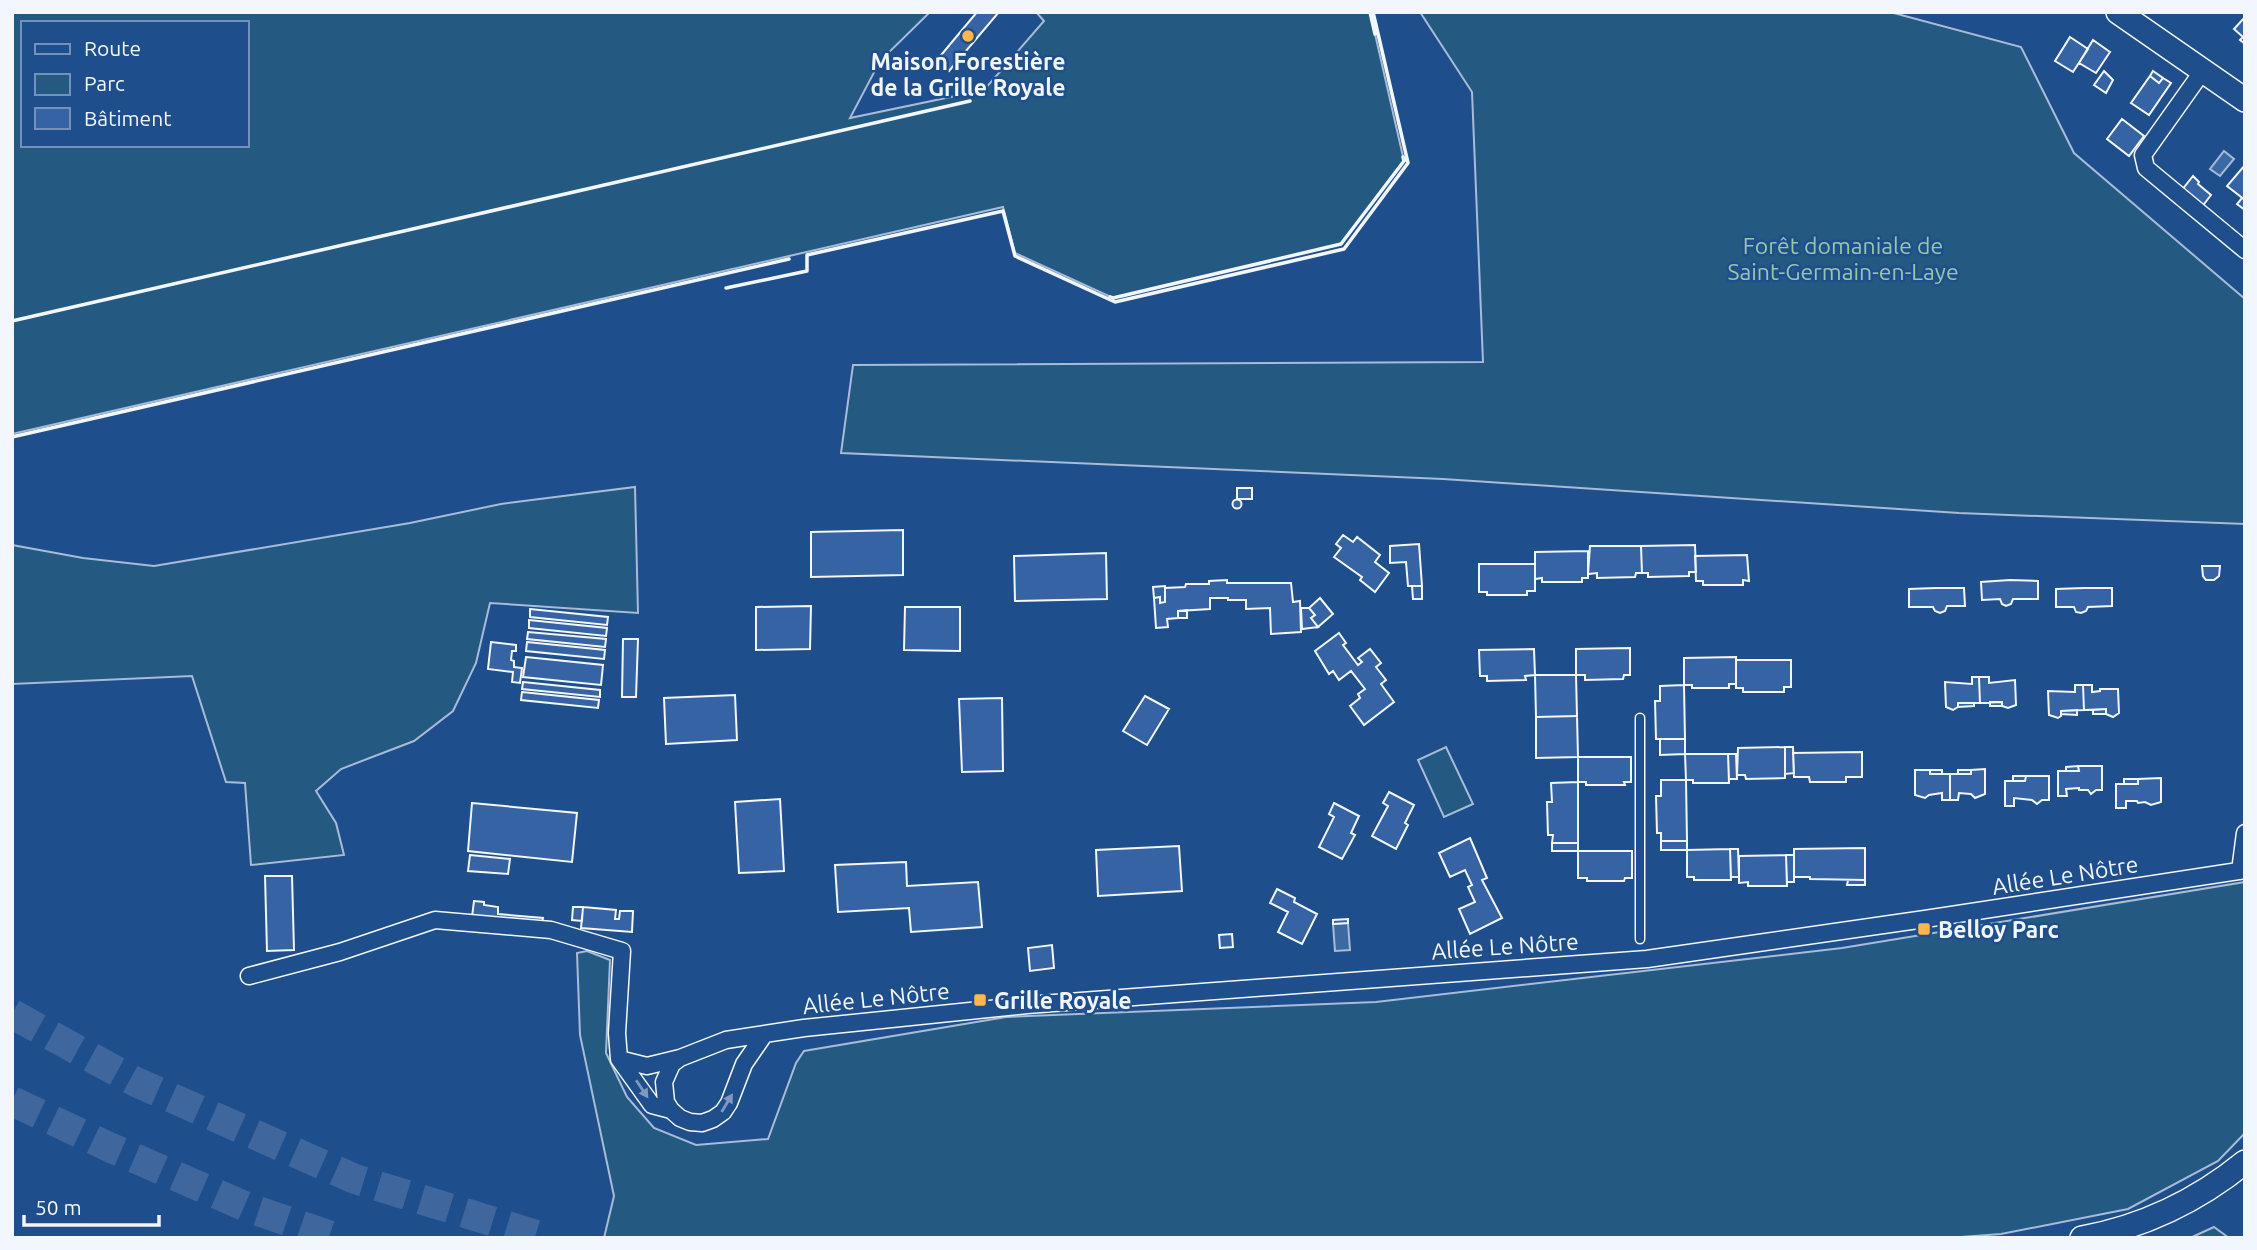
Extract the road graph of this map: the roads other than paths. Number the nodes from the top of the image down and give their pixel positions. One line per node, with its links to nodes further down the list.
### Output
1 (2118, 12): 2 (main road)
2 (2202, 72): 3 (main road); 4 (street)
3 (2245, 100)
4 (2245, 250)
5 (1640, 718): 8 (lane)
6 (2245, 833): 7 (street)
7 (2242, 871): 10 (street, Allée Le Nôtre)
8 (1640, 939)
9 (249, 976): 12 (street)
10 (764, 1035): 11 (street, Allée Le Nôtre); 13 (street, one-way to 10)
11 (680, 1058): 12 (street, Allée Le Nôtre); 13 (street)
12 (619, 1059): 13 (street, one-way to 13)
13 (671, 1110)
14 (2245, 1162): 15 (main road)
15 (2082, 1238)

